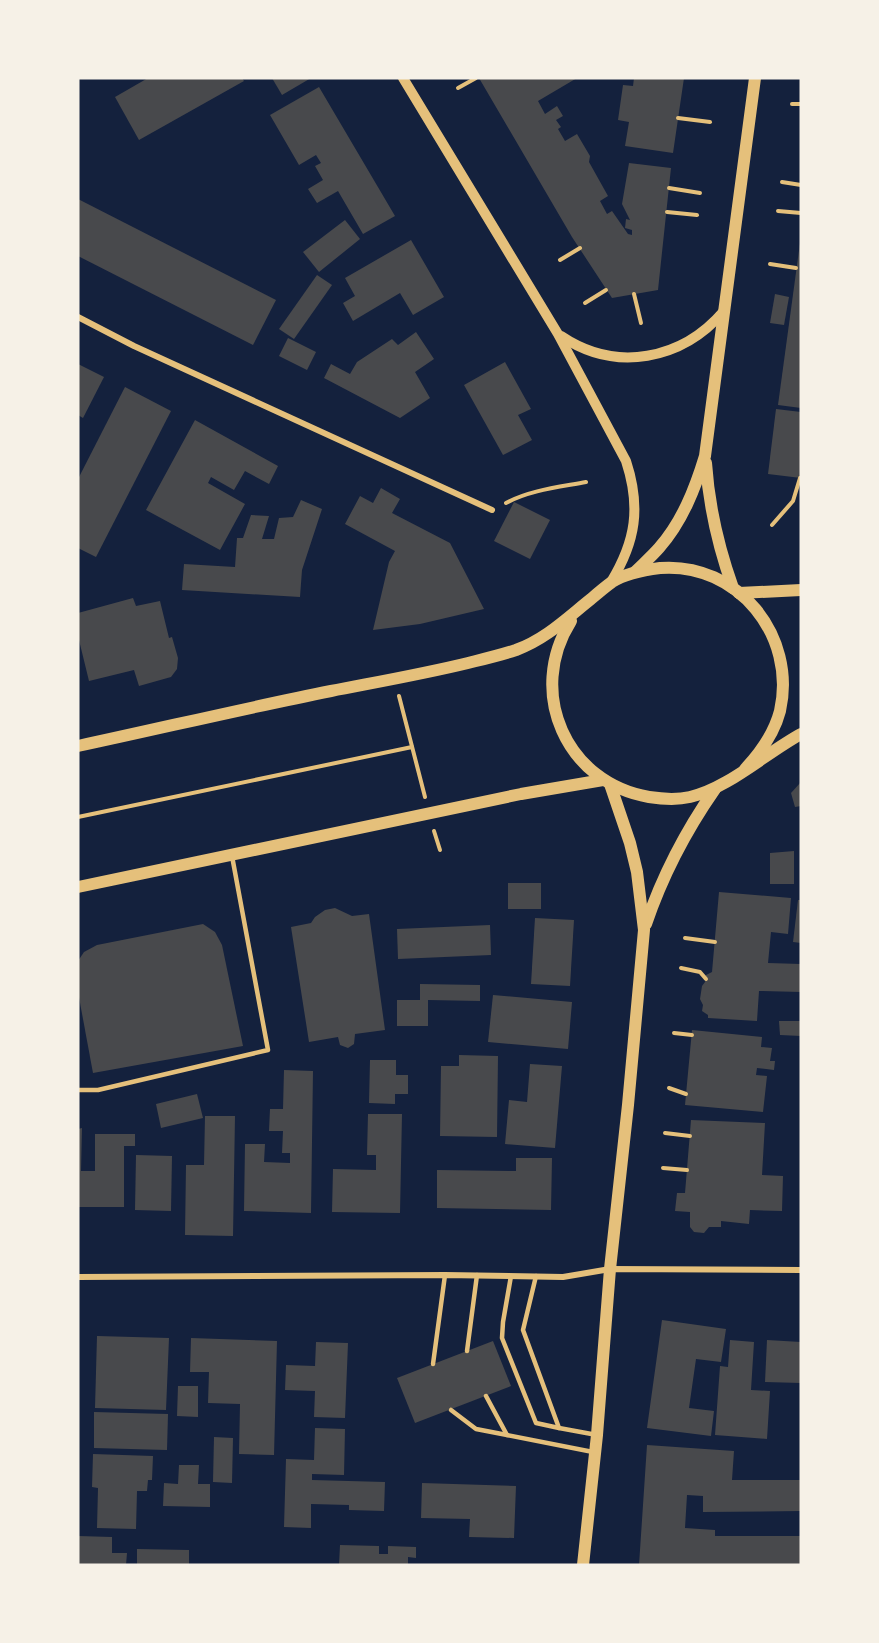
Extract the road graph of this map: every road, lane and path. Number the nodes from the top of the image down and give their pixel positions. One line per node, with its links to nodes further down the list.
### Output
1 (403, 78): 27 (street)
2 (476, 78): 4 (path)
3 (755, 78): 24 (main road)
4 (458, 88)
5 (792, 104): 6 (path)
6 (801, 104)
7 (678, 118): 8 (path)
8 (710, 122)
9 (782, 182): 10 (path)
10 (801, 185)
11 (669, 188): 12 (path)
12 (700, 193)
13 (778, 211): 15 (path)
14 (667, 212): 16 (path)
15 (801, 213)
16 (697, 215)
17 (580, 248): 18 (path)
18 (560, 260)
19 (770, 264): 20 (path)
20 (796, 268)
21 (606, 290): 23 (path)
22 (634, 294): 26 (path)
23 (585, 303)
24 (724, 311): 27 (street); 28 (main road)
25 (78, 317): 31 (street)
26 (641, 323)
27 (558, 334): 34 (street)
28 (705, 456): 33 (main road); 35 (main road)
29 (800, 477): 32 (path)
30 (586, 482): 31 (path)
31 (492, 510)
32 (772, 525)
33 (635, 572): 34 (main road); 35 (main road)
34 (611, 582): 37 (main road)
35 (736, 590): 36 (main road); 42 (main road)
36 (801, 590)
37 (578, 610): 40 (main road); 43 (main road)
38 (398, 694): 41 (path)
39 (801, 734): 42 (main road)
40 (78, 746)
41 (412, 747): 45 (path); 46 (path)
42 (746, 769): 44 (main road)
43 (607, 782): 44 (main road); 49 (main road); 51 (main road)
44 (715, 789): 51 (main road)
45 (425, 797)
46 (78, 817)
47 (434, 829): 48 (path)
48 (440, 850)
49 (232, 856): 50 (main road); 59 (lane)
50 (78, 887)
51 (644, 930): 65 (main road)
52 (685, 938): 53 (path)
53 (715, 942)
54 (681, 968): 55 (path)
55 (706, 979)
56 (674, 1033): 57 (path)
57 (692, 1035)
58 (669, 1088): 60 (path)
59 (78, 1090)
60 (686, 1094)
61 (665, 1132): 62 (path)
62 (690, 1136)
63 (663, 1168): 64 (path)
64 (687, 1170)
65 (610, 1269): 66 (street); 70 (street); 78 (main road)
66 (801, 1270)
67 (445, 1275): 68 (street); 71 (street); 73 (lane)
68 (477, 1275): 69 (street); 72 (lane)
69 (511, 1276): 70 (street); 76 (lane)
70 (536, 1276): 76 (lane)
71 (78, 1277)
72 (467, 1351)
73 (433, 1364)
74 (486, 1396): 77 (lane)
75 (451, 1410): 77 (lane)
76 (559, 1428): 78 (lane)
77 (507, 1435): 79 (lane)
78 (597, 1435): 79 (main road)
79 (595, 1452): 80 (main road)
80 (584, 1565)

